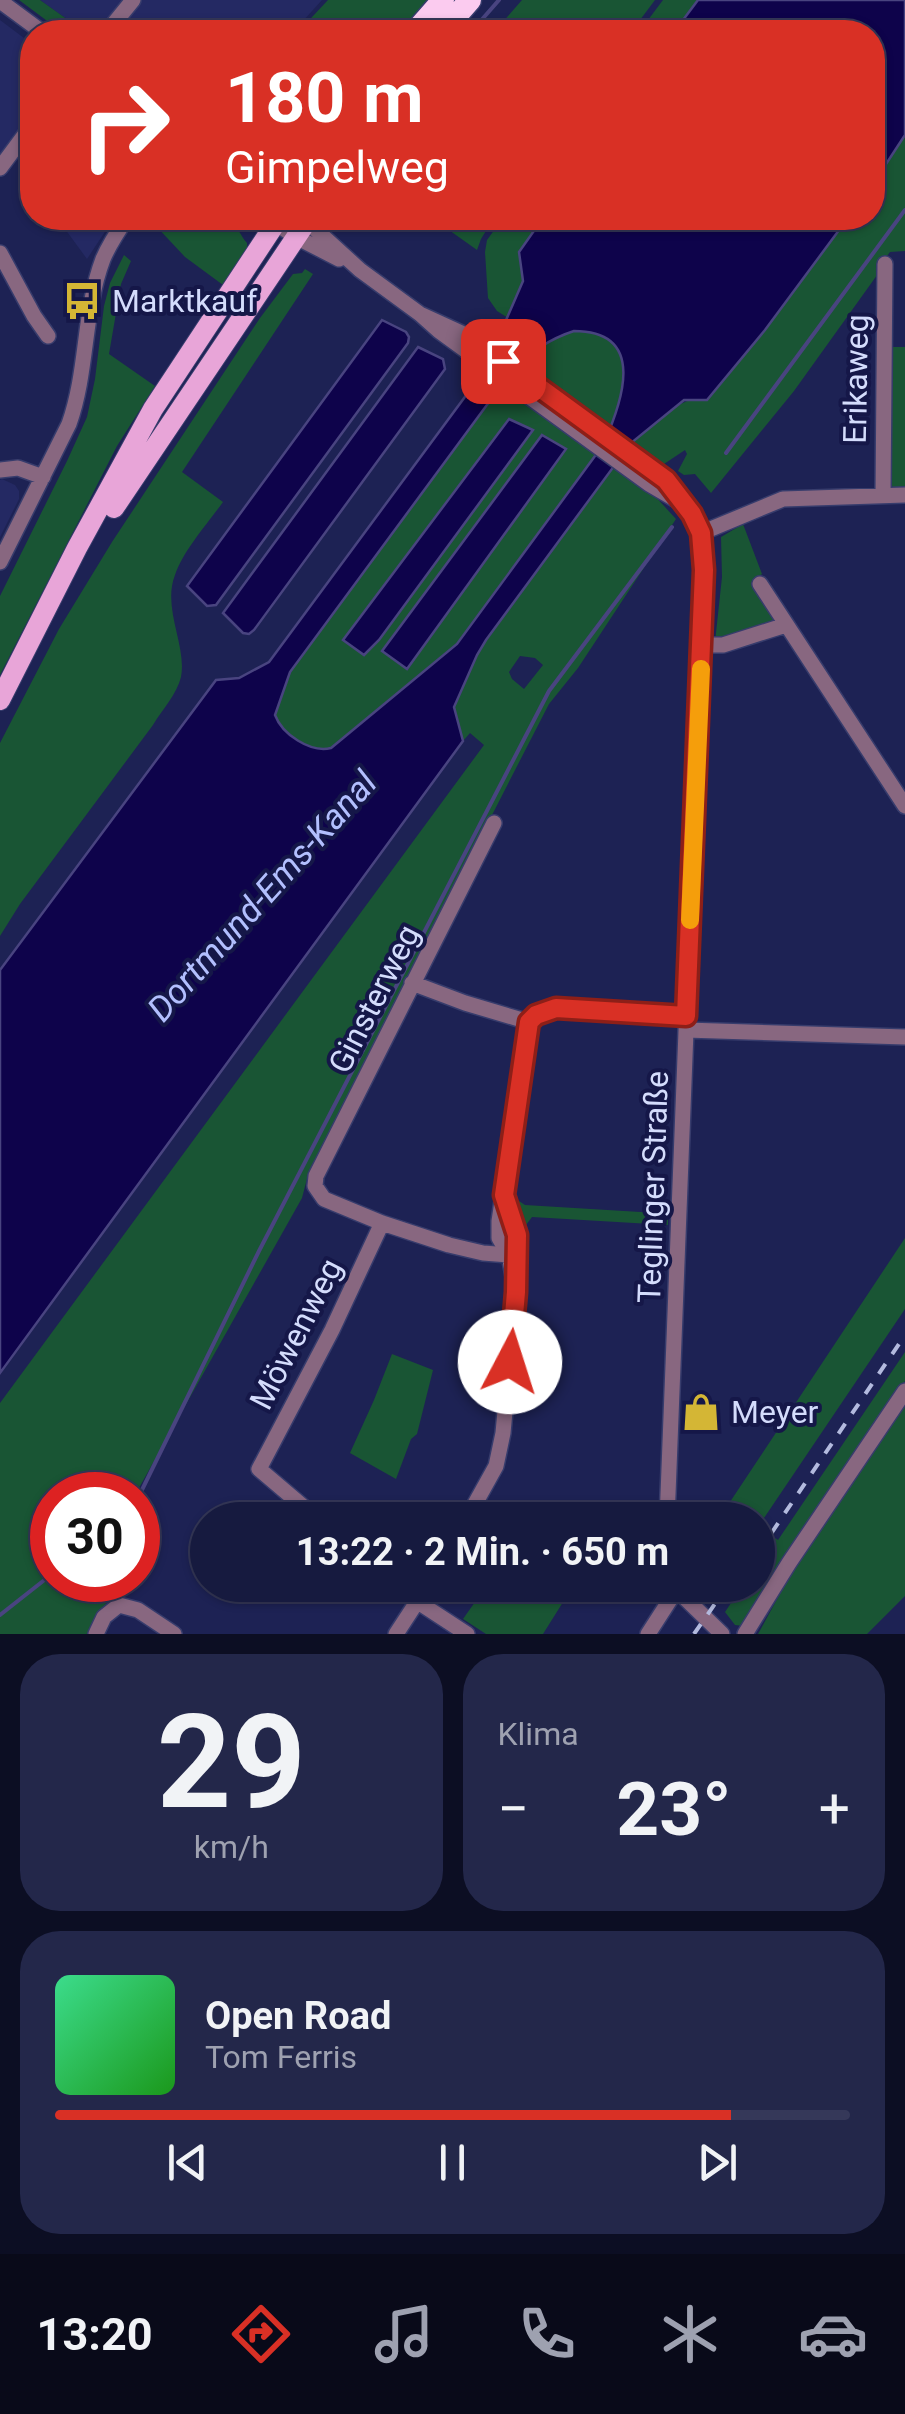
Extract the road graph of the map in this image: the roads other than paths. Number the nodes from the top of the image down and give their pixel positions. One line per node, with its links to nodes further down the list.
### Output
1 (0, 0): 5 (street)
2 (133, 0): 6 (street)
3 (443, 0): 7 (highway)
4 (470, 0): 8 (highway)
5 (26, 20)
6 (117, 20)
7 (426, 20)
8 (452, 20)
9 (20, 141): 10 (street)
10 (0, 168)
11 (119, 230): 18 (street)
12 (129, 230): 18 (street)
13 (267, 230): 30 (main road)
14 (299, 230): 30 (main road)
15 (312, 230): 20 (street, Teglinger Straße)
16 (0, 253): 19 (street)
17 (886, 264): 24 (street, Erikaweg)
18 (95, 292): 22 (street)
19 (48, 336)
20 (627, 460): 25 (street, Teglinger Straße); 25 (street, Teglinger Straße)
21 (0, 470): 22 (street)
22 (43, 477): 27 (street)
23 (905, 494): 24 (street)
24 (882, 495): 26 (street)
25 (681, 502): 26 (street, Teglinger Straße)
26 (701, 533): 31 (street, Teglinger Straße)
27 (0, 562)
28 (760, 584): 29 (street)
29 (786, 625): 31 (street); 33 (street)
30 (37, 627): 32 (main road)
31 (702, 645): 37 (street, Teglinger Straße)
32 (0, 700)
33 (905, 806)
34 (494, 823): 35 (street, Ginsterweg)
35 (412, 983): 36 (street); 40 (street, Ginsterweg)
36 (529, 1022): 37 (street); 39 (street)
37 (686, 1022): 38 (street); 46 (street, Teglinger Straße)
38 (905, 1037)
39 (504, 1195): 41 (street); 42 (street)
40 (382, 1223): 41 (street); 44 (street, Möwenweg)
41 (509, 1256): 42 (street)
42 (516, 1292): 45 (street)
43 (905, 1391): 56 (street)
44 (297, 1502)
45 (476, 1502)
46 (668, 1502)
47 (418, 1602): 52 (street); 53 (street)
48 (668, 1602): 54 (street)
49 (689, 1602): 55 (street)
50 (96, 1634): 51 (street)
51 (174, 1634)
52 (396, 1634)
53 (467, 1634)
54 (648, 1634)
55 (722, 1634)
56 (745, 1634)

